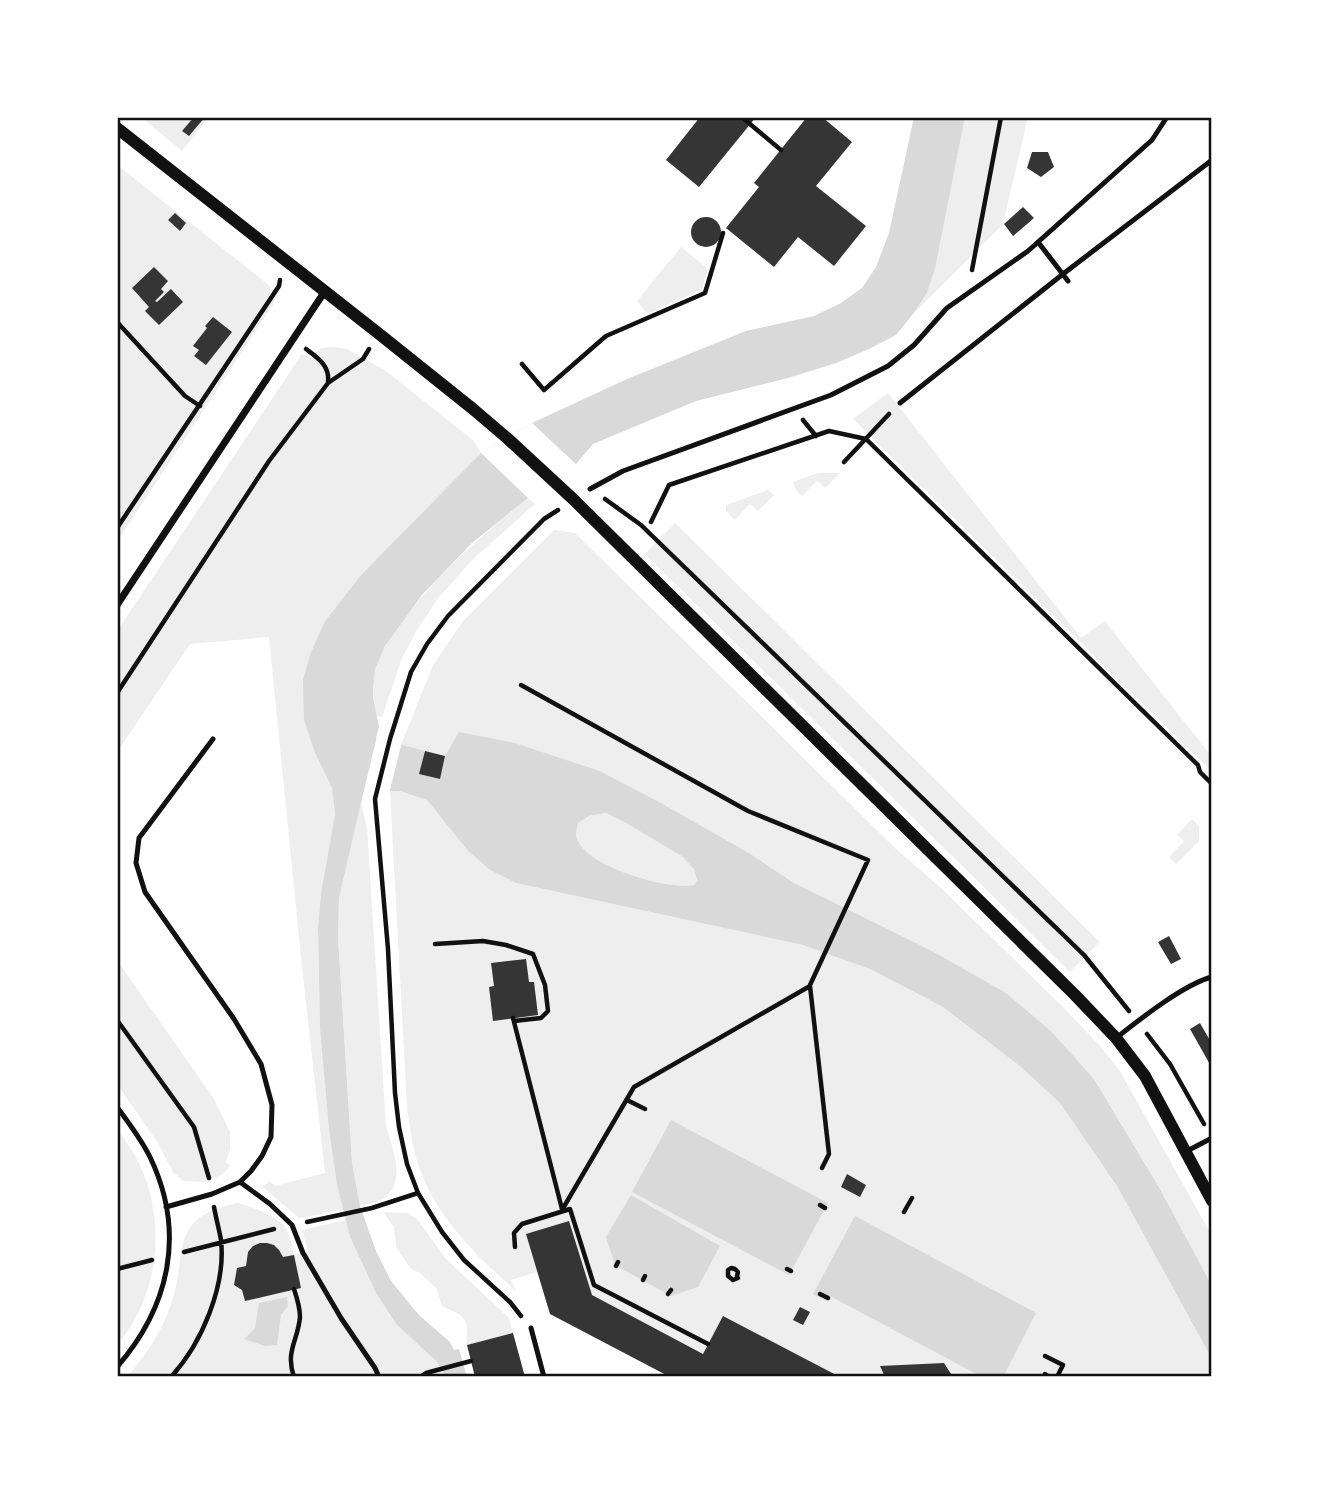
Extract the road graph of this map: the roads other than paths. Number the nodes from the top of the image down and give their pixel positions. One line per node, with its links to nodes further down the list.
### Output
1 (1167, 117): 4 (lane)
2 (117, 128): 7 (street)
3 (1212, 160): 5 (lane)
4 (1038, 242): 5 (lane); 9 (lane)
5 (1063, 274): 6 (lane); 8 (lane)
6 (1068, 281)
7 (325, 291): 10 (street); 13 (street)
8 (900, 403)
9 (590, 489)
10 (117, 605)
11 (213, 739): 17 (lane)
12 (1212, 977): 13 (lane)
13 (1116, 1038): 16 (street)
14 (117, 1107): 19 (lane)
15 (1212, 1138): 16 (lane)
16 (1185, 1152): 18 (street)
17 (240, 1182): 19 (lane); 22 (lane)
18 (1212, 1201)
19 (166, 1207): 21 (lane)
20 (531, 1328): 23 (lane)
21 (117, 1367)
22 (379, 1377)
23 (544, 1377)

